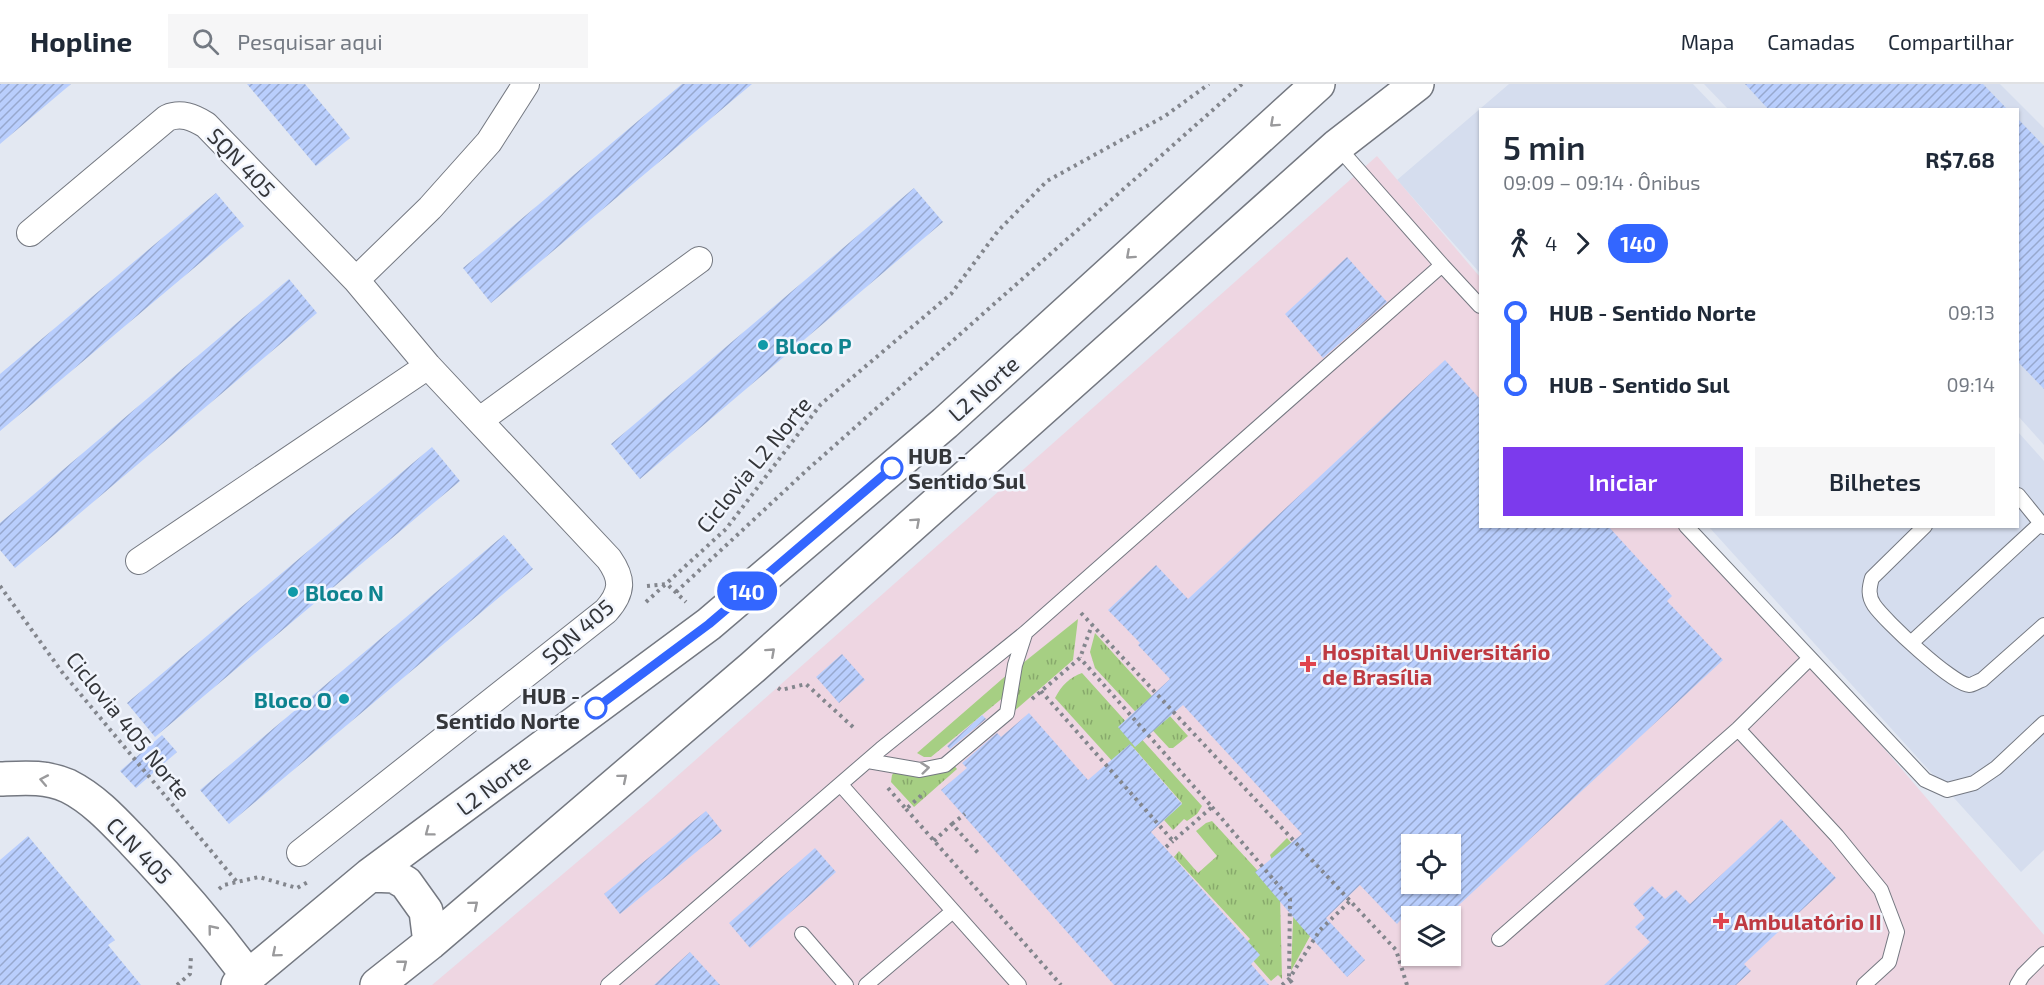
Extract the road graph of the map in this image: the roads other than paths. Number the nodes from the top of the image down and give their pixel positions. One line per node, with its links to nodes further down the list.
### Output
1 (526, 84): 8 (street)
2 (1318, 84): 27 (main road, L2 Norte, one-way to 27)
3 (1417, 84): 4 (main road)
4 (1337, 146): 7 (lane); 31 (main road, one-way to 4)
5 (30, 233): 8 (street, SQN 405)
6 (699, 260): 11 (street)
7 (1442, 265): 9 (lane); 18 (lane)
8 (356, 280): 10 (street, SQN 405)
9 (1479, 305)
10 (428, 366): 11 (street, SQN 405); 16 (street)
11 (480, 420): 26 (street, SQN 405)
12 (2019, 496): 13 (lane)
13 (2042, 525): 19 (lane)
14 (1688, 528): 20 (lane)
15 (1923, 528): 19 (lane)
16 (139, 561)
17 (2044, 625): 19 (lane)
18 (1025, 633): 23 (lane); 23 (lane, one-way to 18)
19 (1911, 642)
20 (1810, 658): 21 (lane); 22 (lane)
21 (2044, 723)
22 (1738, 729): 30 (lane); 39 (lane)
23 (868, 762): 25 (lane)
24 (0, 779): 33 (main road, CLN 405, one-way to 24)
25 (841, 785): 28 (lane); 35 (lane)
26 (300, 853)
27 (370, 875): 31 (main road); 33 (main road, L2 Norte, one-way to 33)
28 (953, 911): 37 (lane); 38 (lane)
29 (802, 934): 36 (lane)
30 (1499, 939)
31 (430, 943): 34 (main road, one-way to 31)
32 (2044, 954): 40 (lane)
33 (243, 981)
34 (377, 985)
35 (608, 985)
36 (846, 985)
37 (866, 985)
38 (1019, 985)
39 (1864, 985)
40 (2017, 985)

